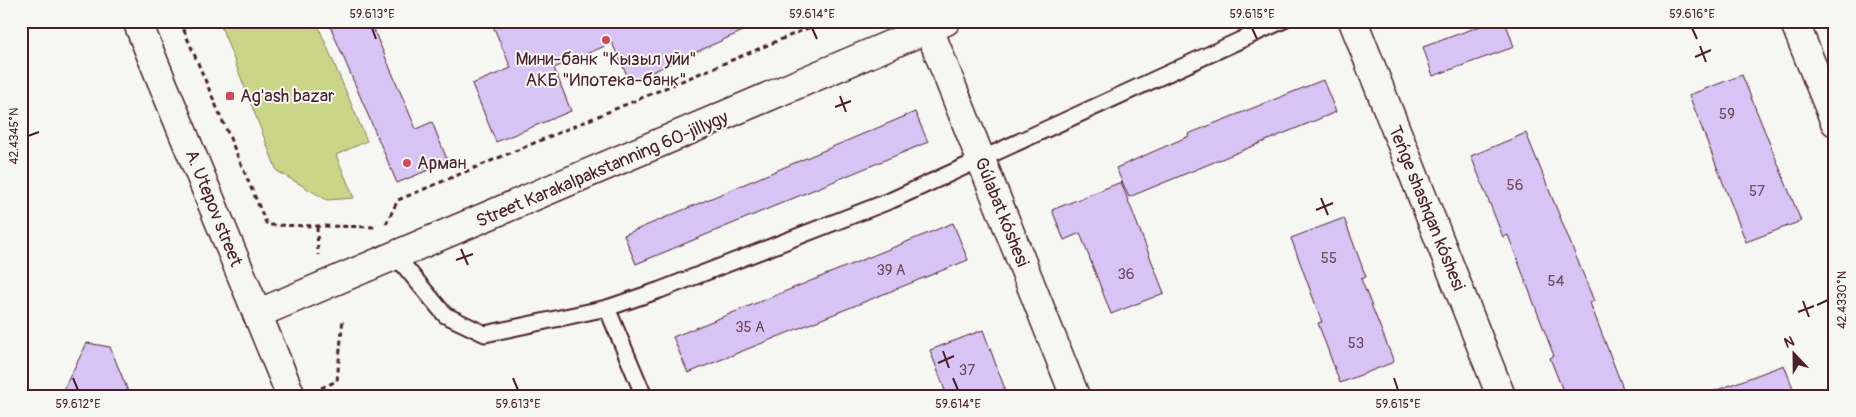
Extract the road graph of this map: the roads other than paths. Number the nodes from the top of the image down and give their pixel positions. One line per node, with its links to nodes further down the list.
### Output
1 (137, 21): 10 (street, A. Utepov street)
2 (1282, 21): 7 (lane)
3 (1353, 21): 14 (street, Teńge shashqan kóshesi)
4 (1794, 21): 6 (street)
5 (938, 25): 7 (street, Gúlabat kóshesi); 8 (street, Street Karakalpakstanning 60-jillygy)
6 (1835, 122)
7 (981, 159): 9 (lane); 13 (street, Gúlabat kóshesi)
8 (396, 256): 9 (lane); 10 (street, Street Karakalpakstanning 60-jillygy)
9 (607, 308): 12 (lane)
10 (258, 314): 11 (street, A. Utepov street)
11 (291, 396)
12 (644, 396)
13 (1075, 396)
14 (1501, 396)

